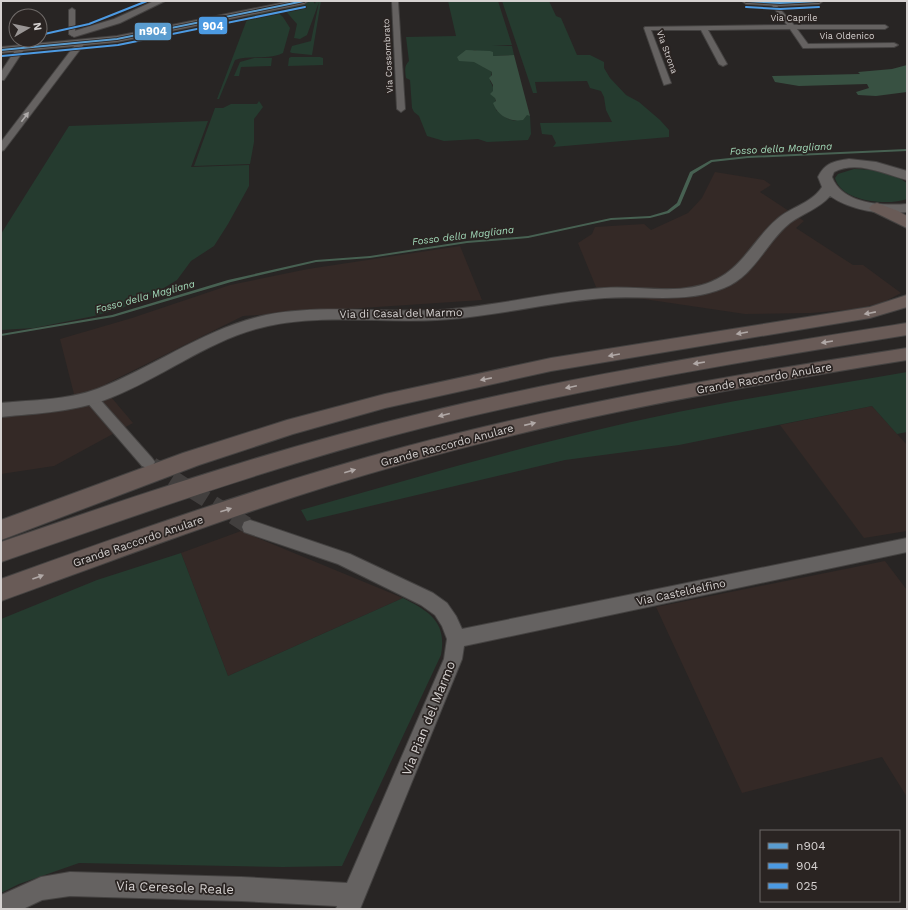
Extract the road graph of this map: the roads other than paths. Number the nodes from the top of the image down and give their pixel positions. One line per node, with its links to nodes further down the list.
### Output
1 (162, 1): 12 (main road)
2 (304, 1): 14 (main road)
3 (395, 1): 22 (street, Via Cossombrato)
4 (746, 1): 6 (main road)
5 (819, 1): 6 (main road)
6 (776, 2): 9 (street, Via Oldenico)
7 (72, 10): 12 (street)
8 (703, 27): 9 (street, Via Caprile); 11 (street, Via Caprile); 19 (street)
9 (791, 27): 10 (street, Via Caprile); 15 (street, Via Oldenico)
10 (885, 27)
11 (647, 28): 21 (street, Via Strona)
12 (67, 35): 13 (main road); 14 (main road); 17 (main road)
13 (48, 38)
14 (81, 43): 16 (main road); 23 (street, one-way to 14)
15 (894, 45)
16 (48, 46)
17 (1, 48)
18 (21, 48): 20 (street)
19 (723, 64)
20 (1, 78)
21 (667, 83)
22 (401, 109)
23 (1, 148)
24 (904, 174): 25 (main road)
25 (829, 188): 26 (main road); 27 (main road, Via di Casal del Marmo)
26 (851, 201): 27 (main road, Via di Casal del Marmo); 28 (main road)
27 (810, 207): 34 (main road, Via di Casal del Marmo)
28 (878, 208): 29 (main road); 30 (highway)
29 (907, 208)
30 (907, 223)
31 (907, 300): 38 (highway, one-way to 38)
32 (907, 329): 40 (highway, one-way to 40)
33 (907, 354): 41 (highway, Grande Raccordo Anulare, one-way to 33)
34 (91, 398): 35 (main road, Via di Casal del Marmo); 36 (street)
35 (1, 410)
36 (147, 462)
37 (250, 527): 42 (street, Via Pian del Marmo)
38 (1, 530)
39 (907, 545): 42 (street, Via Casteldelfino)
40 (1, 552)
41 (1, 590)
42 (456, 639): 43 (street, Via Pian del Marmo)
43 (351, 902): 44 (street, Via Ceresole Reale)
44 (1, 907)

